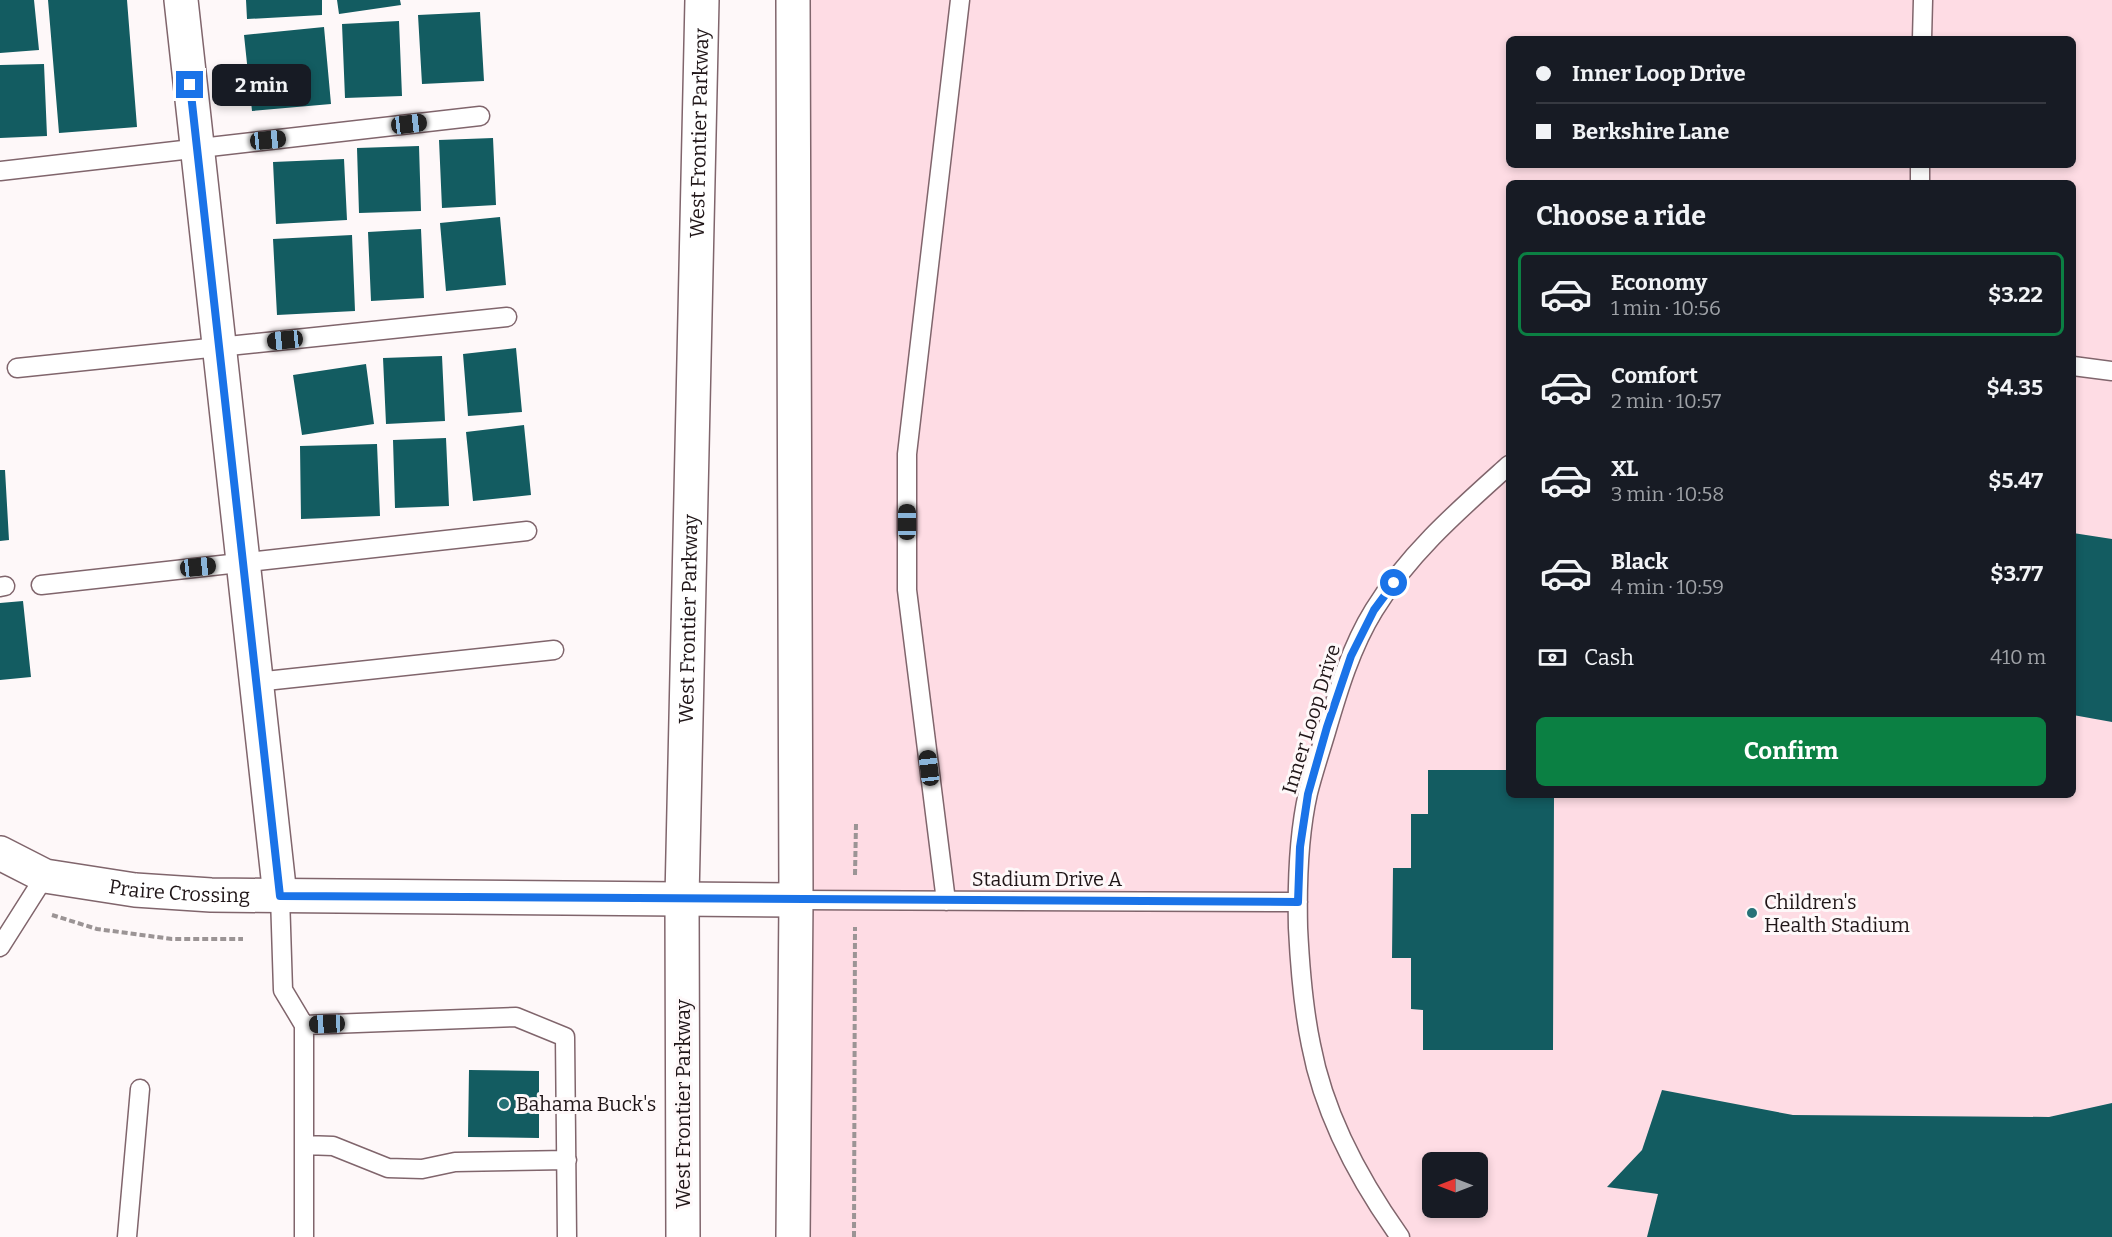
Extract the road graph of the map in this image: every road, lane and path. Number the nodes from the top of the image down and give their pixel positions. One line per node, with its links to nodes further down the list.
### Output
1 (181, 0): 8 (street)
2 (702, 0): 25 (street, West Frontier Parkway)
3 (793, 0): 26 (street)
4 (960, 0): 28 (lane)
5 (1923, 0): 6 (lane)
6 (1922, 36)
7 (480, 116): 8 (lane)
8 (197, 148): 9 (lane); 11 (street)
9 (0, 171)
10 (507, 317): 11 (lane)
11 (219, 347): 13 (lane); 17 (street)
12 (2076, 366): 14 (lane)
13 (17, 368)
14 (2112, 371)
15 (1506, 468): 29 (lane, Inner Loop Drive)
16 (528, 531): 17 (lane)
17 (243, 562): 18 (lane); 20 (street)
18 (41, 585)
19 (554, 650): 20 (lane)
20 (256, 682): 24 (street)
21 (856, 824): 27 (path)
22 (0, 853): 23 (street, Praire Crossing)
23 (45, 876): 24 (street, Praire Crossing); 30 (lane)
24 (280, 896): 25 (street, Praire Crossing); 33 (lane)
25 (682, 898): 26 (street, Praire Crossing); 40 (street, West Frontier Parkway)
26 (796, 900): 27 (lane, Stadium Drive A); 41 (street)
27 (855, 900): 28 (lane, Stadium Drive A); 42 (path)
28 (946, 901): 29 (lane, Stadium Drive A)
29 (1298, 902): 43 (lane, Inner Loop Drive)
30 (26, 906): 31 (path); 32 (lane)
31 (243, 939)
32 (0, 947)
33 (304, 1025): 35 (lane); 36 (lane)
34 (140, 1089): 37 (lane)
35 (304, 1145): 36 (lane); 38 (lane)
36 (567, 1160): 39 (lane)
37 (127, 1237)
38 (304, 1237)
39 (567, 1237)
40 (683, 1237)
41 (794, 1237)
42 (854, 1237)
43 (1400, 1237)

